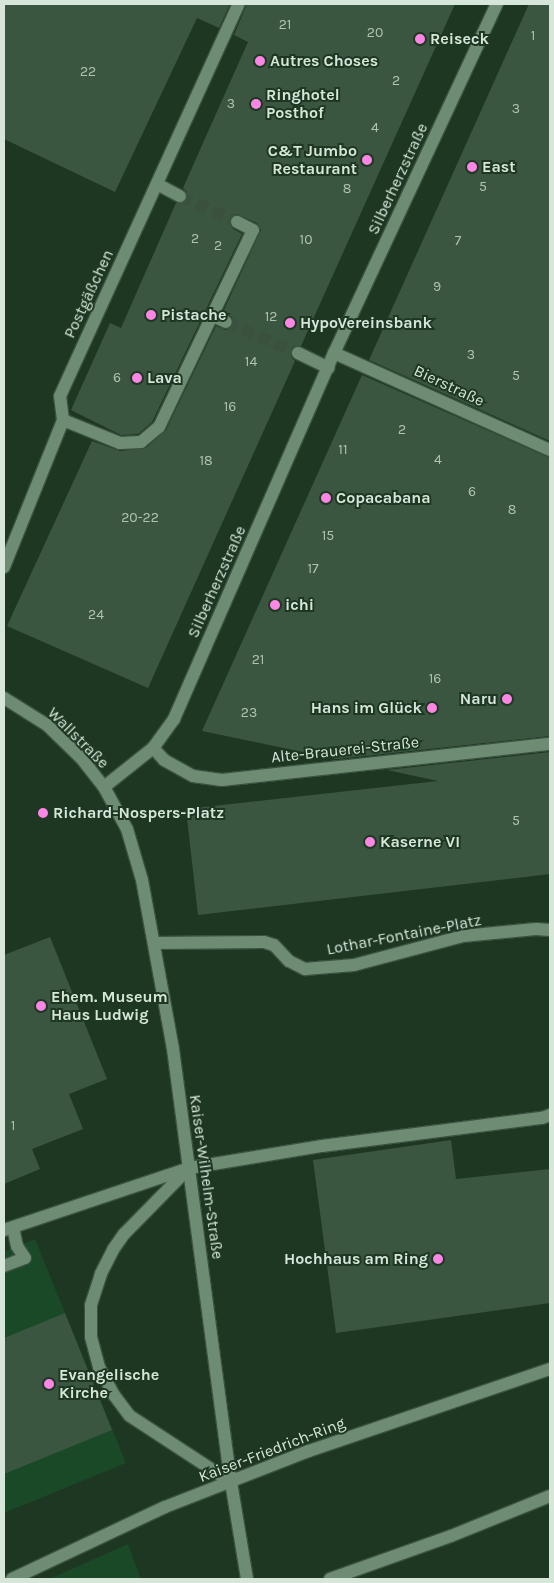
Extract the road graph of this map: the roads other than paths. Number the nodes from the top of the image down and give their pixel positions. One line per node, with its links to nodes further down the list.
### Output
1 (240, 4): 3 (street, Postgäßchen)
2 (497, 4): 9 (street, Silberherzstraße)
3 (157, 184): 4 (street); 11 (street, Postgäßchen)
4 (180, 196)
5 (237, 222): 6 (street)
6 (214, 316): 7 (street); 11 (street)
7 (226, 322)
8 (298, 353): 10 (street)
9 (334, 353): 10 (street, Silberherzstraße); 12 (street, Bierstraße)
10 (329, 368): 16 (street, Silberherzstraße)
11 (63, 420): 13 (street, Postgäßchen)
12 (550, 450)
13 (4, 567)
14 (4, 698): 17 (street, Wallstraße)
15 (550, 744): 16 (street, Alte-Brauerei-Straße)
16 (153, 748): 17 (street, Silberherzstraße)
17 (104, 786): 19 (street, Kaiser-Wilhelm-Straße)
18 (550, 930): 19 (street, Lothar-Fontaine-Platz)
19 (154, 943): 21 (street, Kaiser-Wilhelm-Straße)
20 (550, 1115): 21 (street)
21 (189, 1168): 22 (street); 25 (street, Kaiser-Wilhelm-Straße); 25 (street)
22 (8, 1228): 23 (street)
23 (4, 1266)
24 (550, 1370): 25 (street, Kaiser-Friedrich-Ring)
25 (230, 1482): 27 (street, Kaiser-Friedrich-Ring); 28 (street, Kaiser-Wilhelm-Straße)
26 (550, 1496): 29 (street)
27 (12, 1579)
28 (246, 1579)
29 (330, 1579)

